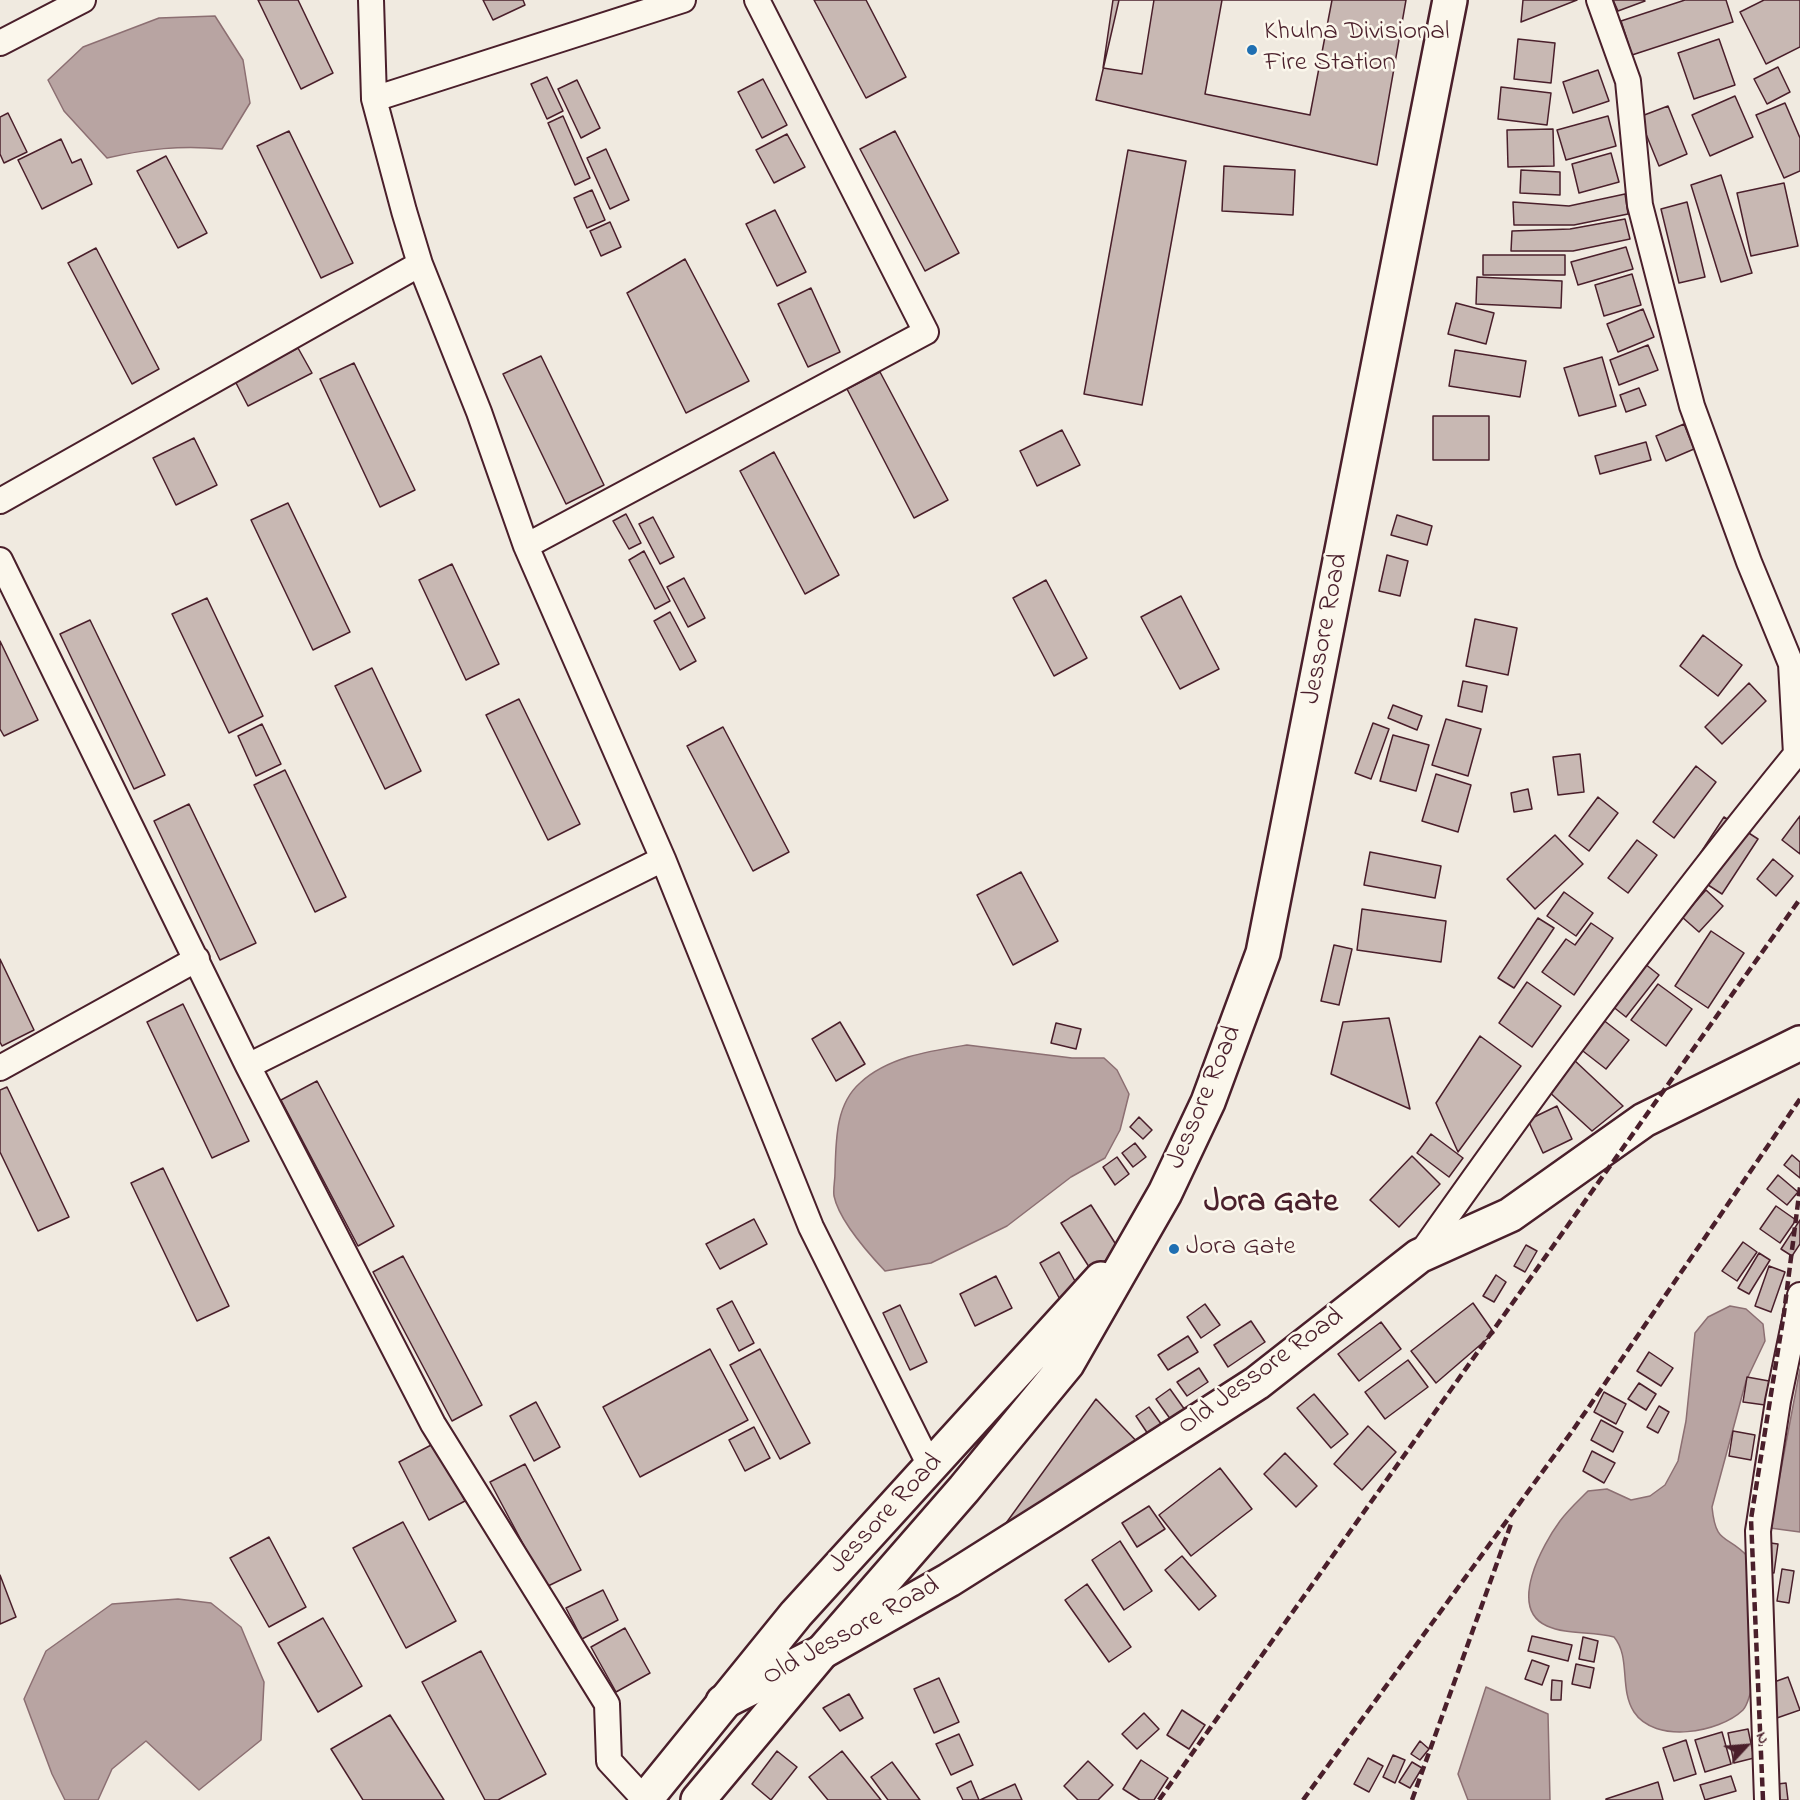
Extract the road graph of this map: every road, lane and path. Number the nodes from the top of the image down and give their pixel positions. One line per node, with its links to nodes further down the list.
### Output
1 (83, 0): 7 (street)
2 (370, 0): 8 (street)
3 (683, 0): 8 (street)
4 (757, 0): 11 (street)
5 (1450, 0): 18 (main road, Jessore Road)
6 (1599, 0): 19 (street)
7 (0, 43)
8 (374, 99): 9 (street)
9 (420, 264): 10 (street); 11 (street)
10 (0, 501)
11 (526, 546): 13 (street)
12 (0, 560): 14 (street)
13 (663, 859): 16 (street); 21 (street)
14 (197, 958): 16 (street); 17 (street)
15 (1800, 1043): 19 (main road, Old Jessore Road)
16 (248, 1066): 24 (street)
17 (0, 1068)
18 (1139, 1238): 21 (main road, Jessore Road); 22 (main road, Jessore Road)
19 (1419, 1256): 22 (main road, Old Jessore Road)
20 (1800, 1294): 26 (street)
21 (931, 1468): 23 (main road, Jessore Road)
22 (822, 1652): 23 (main road, Old Jessore Road); 25 (main road, Jessore Road)
23 (721, 1703): 24 (main road, Jessore Road)
24 (645, 1800)
25 (699, 1800)
26 (1767, 1800)

